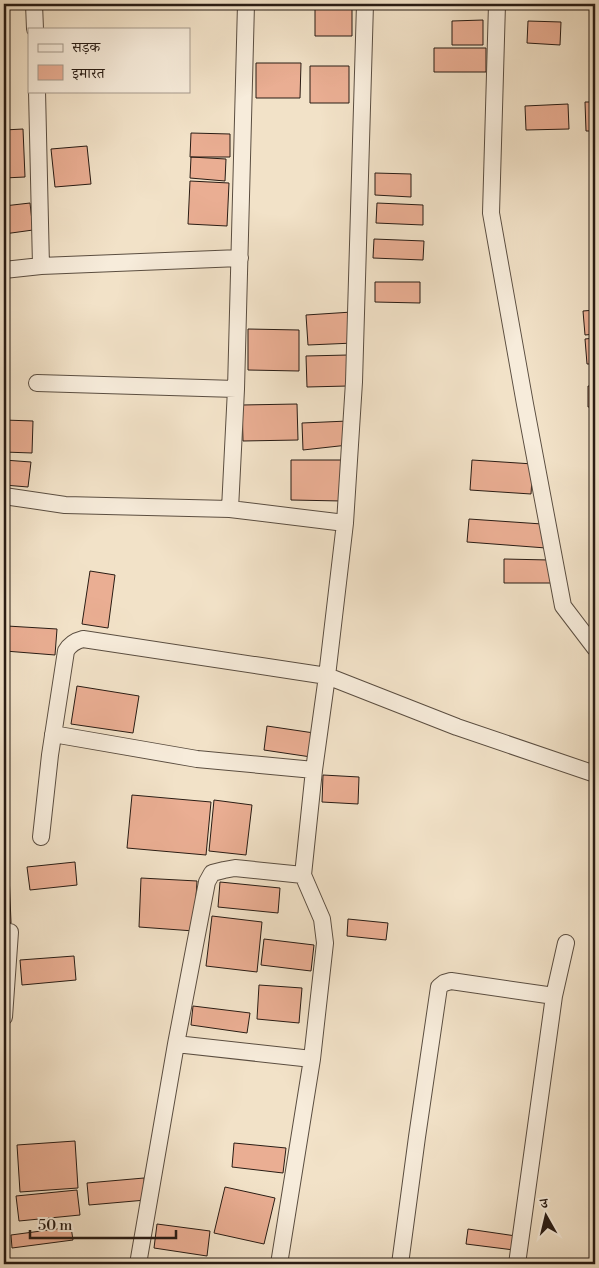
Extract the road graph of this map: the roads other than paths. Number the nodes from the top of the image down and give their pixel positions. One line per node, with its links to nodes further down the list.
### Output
1 (34, 4): 5 (street)
2 (246, 4): 7 (street)
3 (365, 4): 14 (street)
4 (497, 4): 15 (street)
5 (35, 28)
6 (36, 92): 8 (street)
7 (240, 258): 8 (street); 11 (street)
8 (41, 266): 9 (street)
9 (4, 270)
10 (37, 383): 11 (street)
11 (236, 389): 13 (street)
12 (4, 496): 13 (street)
13 (230, 509): 14 (street)
14 (345, 523): 16 (street)
15 (595, 648)
16 (327, 676): 17 (street); 18 (street); 19 (street)
17 (53, 734): 18 (street); 20 (street)
18 (314, 770): 21 (street)
19 (595, 774)
20 (42, 837)
21 (303, 875): 26 (street); 27 (street)
22 (10, 932): 25 (street)
23 (566, 943): 24 (street)
24 (554, 996): 30 (street); 31 (street)
25 (4, 1017)
26 (176, 1044): 27 (street); 28 (street)
27 (312, 1059): 29 (street)
28 (138, 1264)
29 (279, 1264)
30 (400, 1264)
31 (517, 1264)

